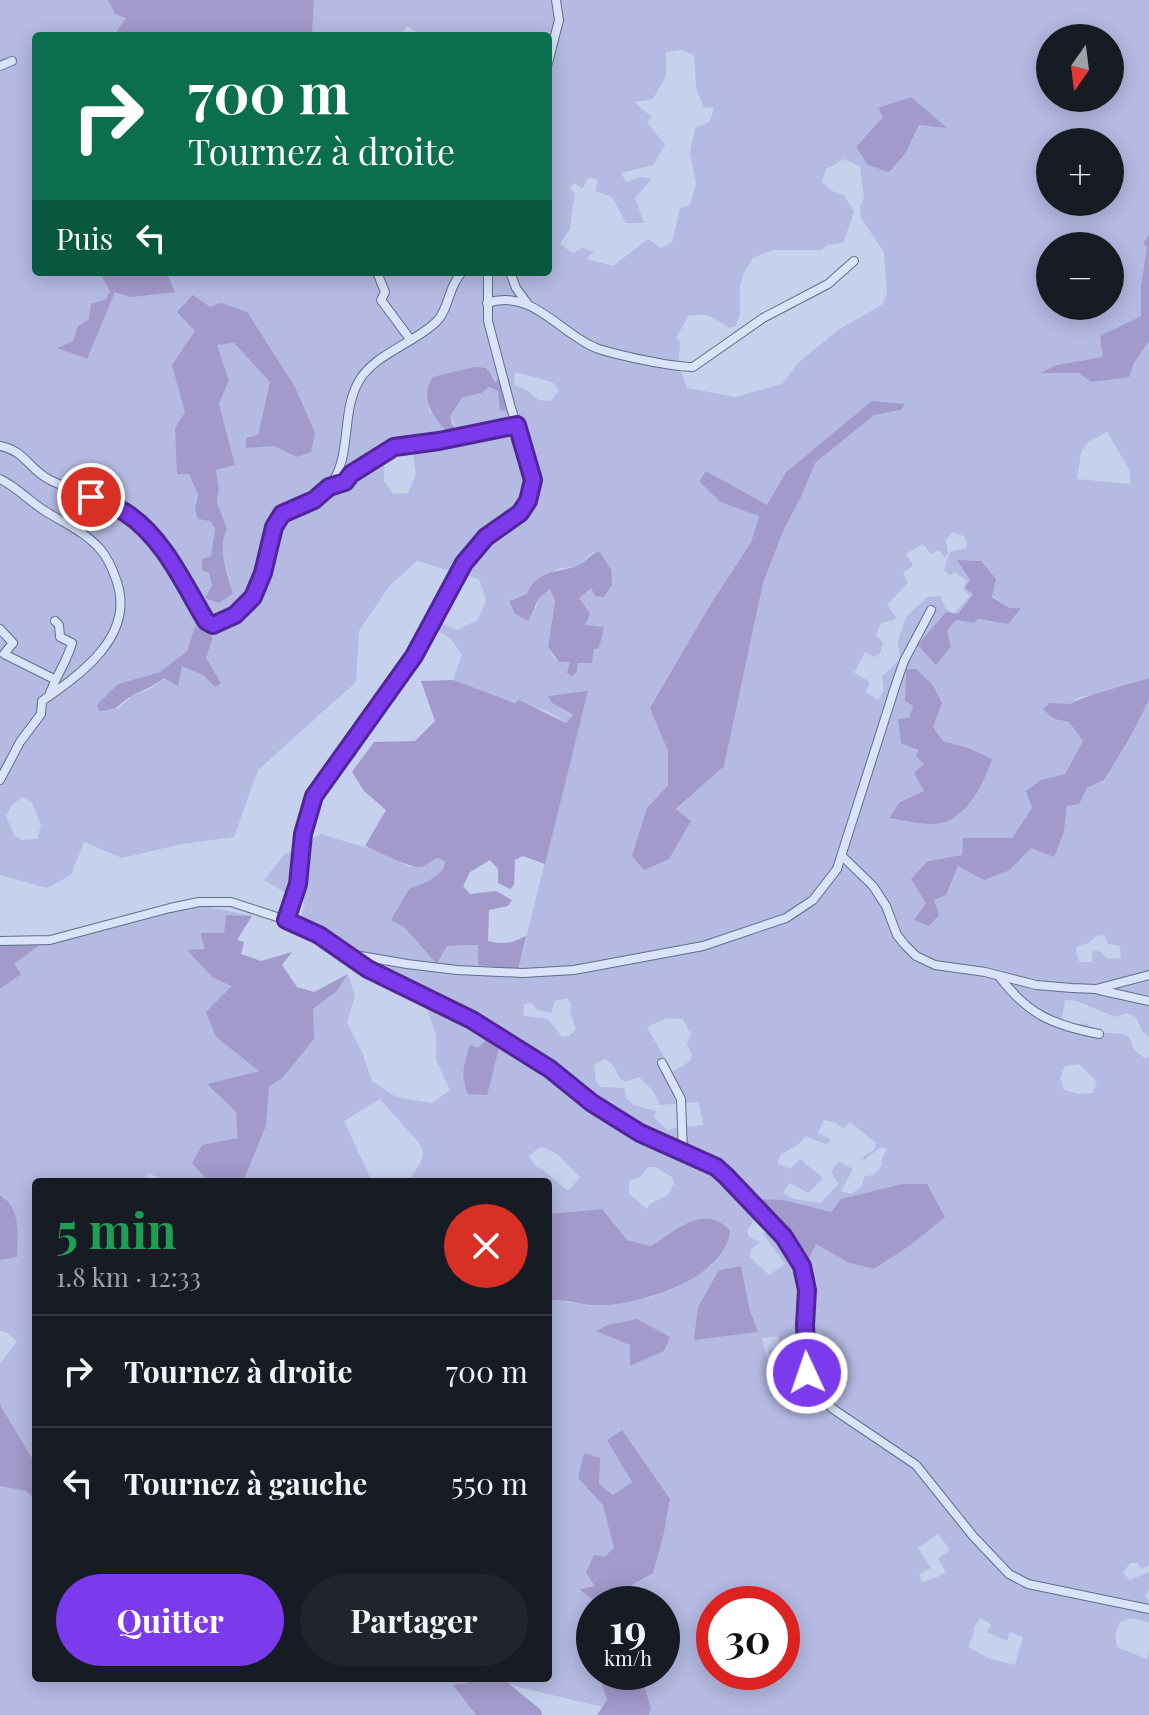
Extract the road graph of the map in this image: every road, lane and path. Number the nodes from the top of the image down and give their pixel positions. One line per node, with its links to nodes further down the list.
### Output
1 (556, 0): 2 (street)
2 (552, 47)
3 (12, 61): 4 (street)
4 (0, 66)
5 (854, 261): 11 (street)
6 (379, 276): 12 (street)
7 (459, 276): 12 (street)
8 (488, 276): 10 (street)
9 (512, 276): 11 (street)
10 (487, 303): 11 (street); 13 (street)
11 (528, 304)
12 (410, 339): 16 (street)
13 (517, 425): 16 (street); 24 (street)
14 (0, 446): 16 (street)
15 (0, 479): 21 (street)
16 (329, 487)
17 (931, 610): 23 (street)
18 (55, 621): 20 (street)
19 (0, 629): 20 (street)
20 (54, 679): 21 (street)
21 (49, 696): 22 (street)
22 (0, 780)
23 (842, 856): 26 (street); 28 (street)
24 (286, 920): 25 (street); 26 (street)
25 (0, 941)
26 (345, 953): 33 (street)
27 (1149, 975): 29 (street)
28 (999, 976): 29 (street); 31 (street)
29 (1096, 989): 30 (street)
30 (1149, 1001)
31 (1099, 1034)
32 (662, 1063): 33 (street)
33 (683, 1153): 34 (street)
34 (1149, 1609)

